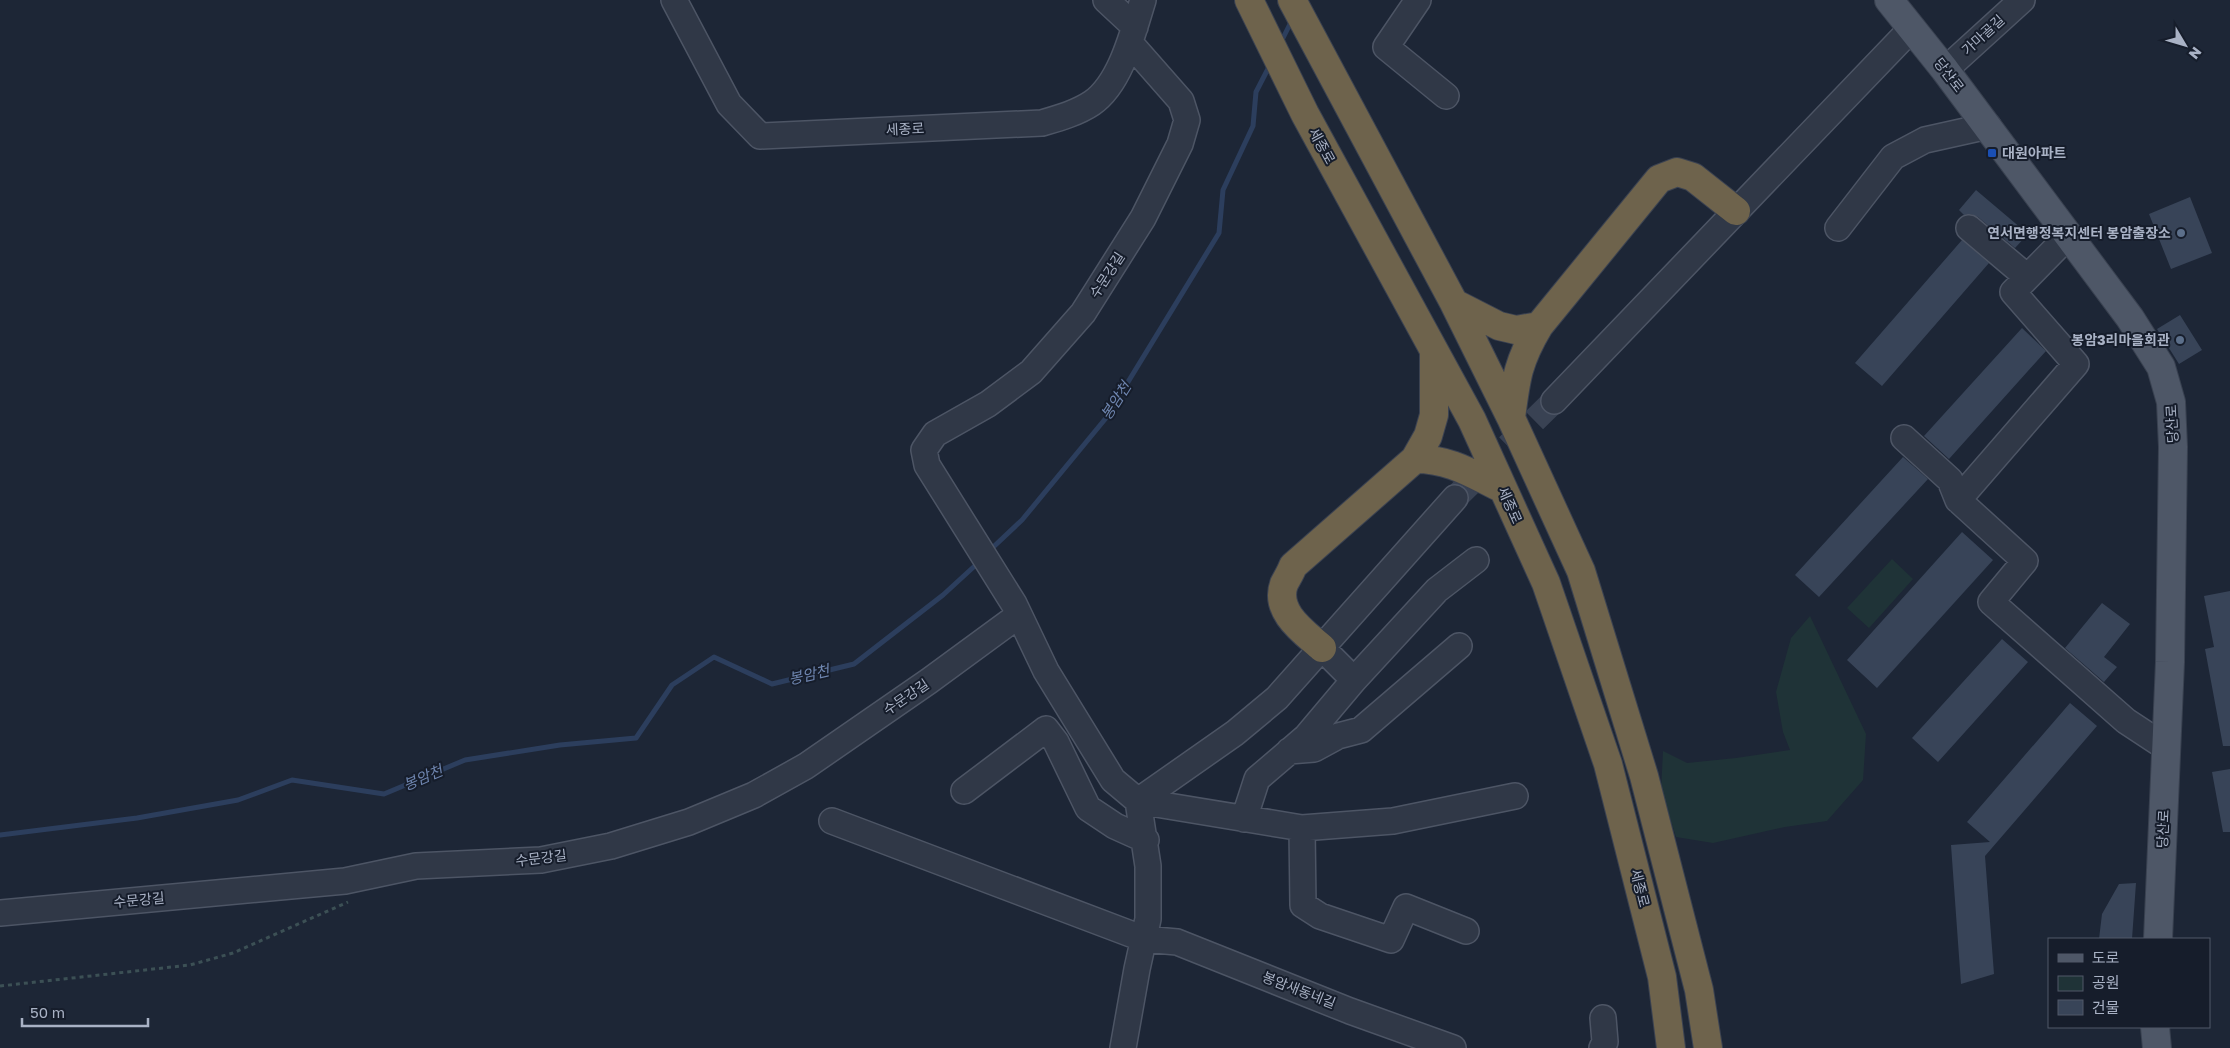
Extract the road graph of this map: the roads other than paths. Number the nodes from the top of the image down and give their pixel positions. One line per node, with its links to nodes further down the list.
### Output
1 (674, 0): 10 (street, 세종로)
2 (1106, 0): 10 (street, 수문강길)
3 (1143, 0): 10 (street, 세종로)
4 (1249, 0): 21 (highway, 세종로)
5 (1292, 0): 19 (highway)
6 (1418, 0): 12 (street)
7 (1889, 0): 9 (main road, 당산로)
8 (2022, 0): 11 (street, 가마골길)
9 (1912, 28): 11 (main road, 당산로); 14 (street)
10 (1133, 35): 30 (street, 수문강길)
11 (1945, 70): 13 (main road, 당산로)
12 (1446, 96)
13 (1988, 126): 15 (street); 17 (main road, 당산로)
14 (1736, 211): 20 (highway); 22 (street)
15 (1838, 228)
16 (1969, 228): 18 (street)
17 (2069, 235): 18 (street); 34 (main road, 당산로)
18 (2027, 277): 28 (street)
19 (1454, 303): 20 (highway); 23 (highway)
20 (1539, 326): 23 (highway)
21 (1434, 350): 25 (highway); 26 (highway, 세종로)
22 (1554, 401)
23 (1511, 418): 53 (highway)
24 (1904, 438): 28 (street)
25 (1416, 459): 26 (highway); 32 (highway)
26 (1503, 489): 52 (highway, 세종로)
27 (1455, 498): 32 (street)
28 (1958, 500): 34 (street)
29 (1476, 560): 33 (street)
30 (1016, 610): 38 (street); 43 (street, 수문강길)
31 (1458, 646): 35 (street)
32 (1322, 648): 33 (street); 38 (street)
33 (1354, 680): 35 (street)
34 (2167, 748): 45 (main road, 당산로)
35 (1286, 752): 39 (street)
36 (964, 791): 42 (street)
37 (1515, 796): 41 (street)
38 (1138, 801): 39 (street); 42 (street)
39 (1244, 819): 41 (street)
40 (832, 821): 46 (street, 봉암새동네길)
41 (1302, 828): 44 (street)
42 (1146, 840): 46 (street)
43 (0, 913)
44 (1466, 931)
45 (2158, 938)
46 (1144, 939): 49 (street); 50 (street, 봉암새동네길)
47 (1603, 1018): 51 (street)
48 (2155, 1028): 54 (main road)
49 (1123, 1048)
50 (1453, 1048)
51 (1602, 1048)
52 (1671, 1048)
53 (1708, 1048)
54 (2157, 1048)

